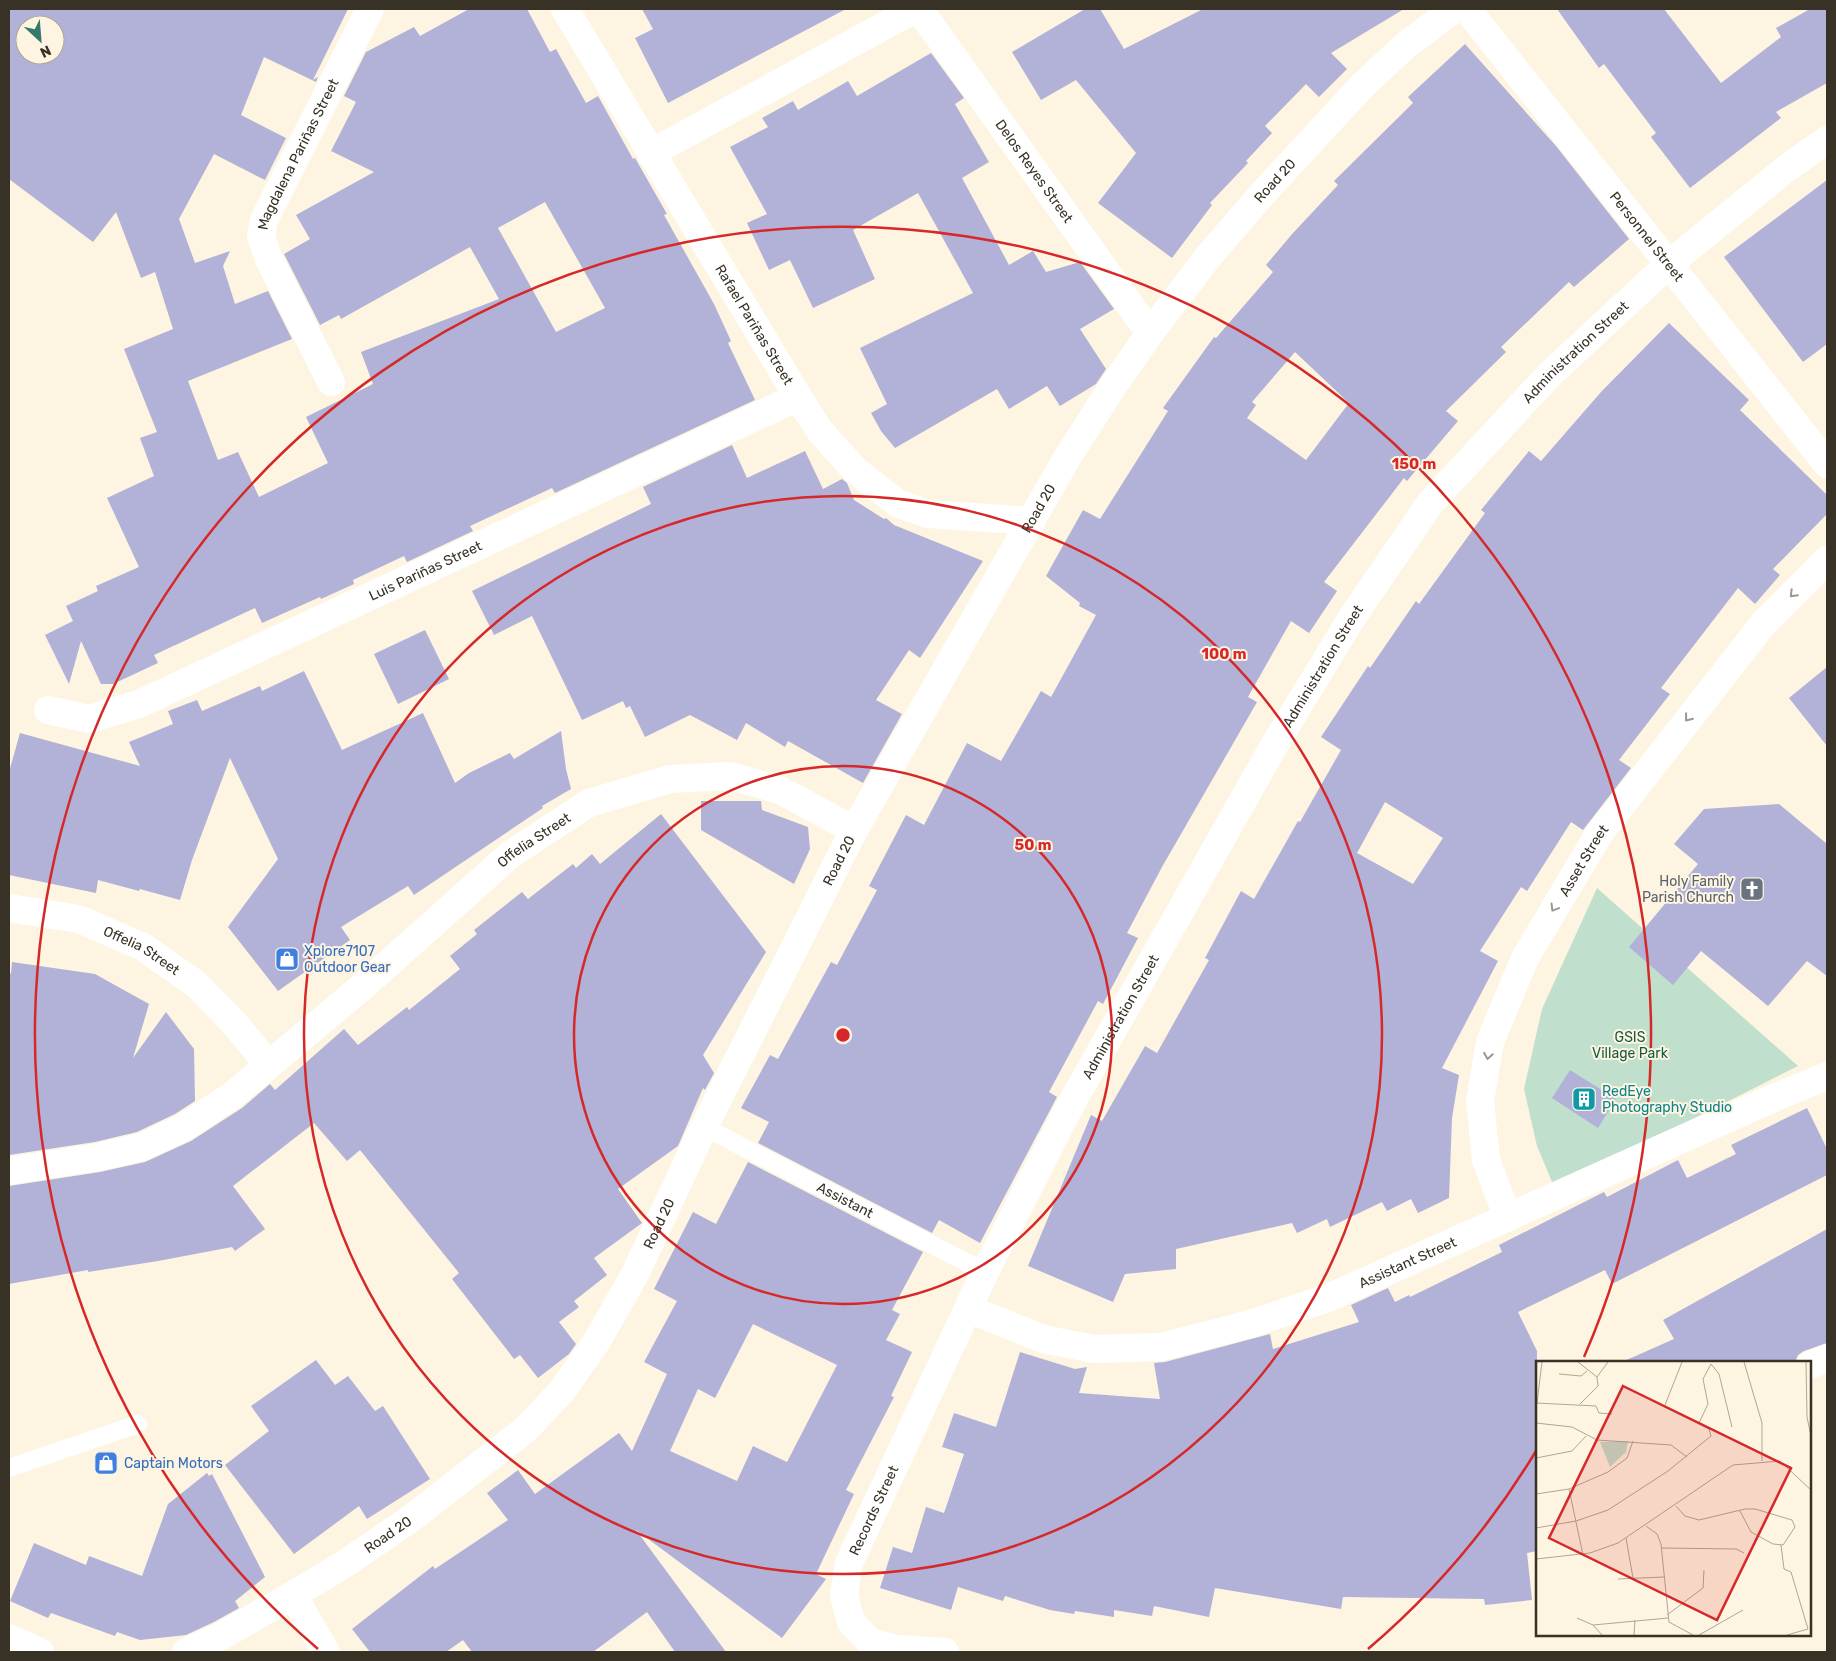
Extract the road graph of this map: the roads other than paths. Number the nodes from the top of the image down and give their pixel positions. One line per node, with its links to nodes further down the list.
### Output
1 (370, 9): 11 (street, Magdalena Pariñas Street)
2 (565, 9): 8 (street, Rafael Pariñas Street)
3 (915, 9): 8 (street)
4 (919, 9): 10 (street, Delos Reyes Street)
5 (1454, 9): 10 (street, Road 20)
6 (1467, 9): 9 (street, Personnel Street)
7 (1827, 140): 9 (street, Administration Street)
8 (651, 153): 12 (street, Rafael Pariñas Street)
9 (1669, 264): 13 (street, Personnel Street); 24 (street, Administration Street)
10 (1150, 333): 14 (street, Road 20)
11 (331, 382)
12 (798, 396): 14 (street, Rafael Pariñas Street); 16 (street, Luis Pariñas Street)
13 (1827, 464)
14 (1032, 521): 17 (street, Road 20)
15 (1827, 560): 23 (street, Asset Street, one-way to 23)
16 (48, 710)
17 (854, 830): 19 (street, Offelia Street); 21 (street, Road 20)
18 (9, 908): 19 (street, Offelia Street)
19 (268, 1064): 22 (street, Offelia Street)
20 (1827, 1076): 23 (street, Assistant Street)
21 (704, 1127): 24 (lane, Assistant); 30 (street, Road 20)
22 (9, 1171)
23 (1508, 1218): 25 (street, Assistant Street)
24 (985, 1272): 25 (street, Administration Street)
25 (968, 1310): 35 (street, Records Street)
26 (1827, 1358): 27 (street)
27 (1811, 1365)
28 (138, 1424): 29 (lane)
29 (9, 1468)
30 (293, 1595): 33 (street, Road 20); 34 (street)
31 (9, 1638): 32 (street)
32 (40, 1652)
33 (186, 1652)
34 (326, 1652)
35 (945, 1652)

